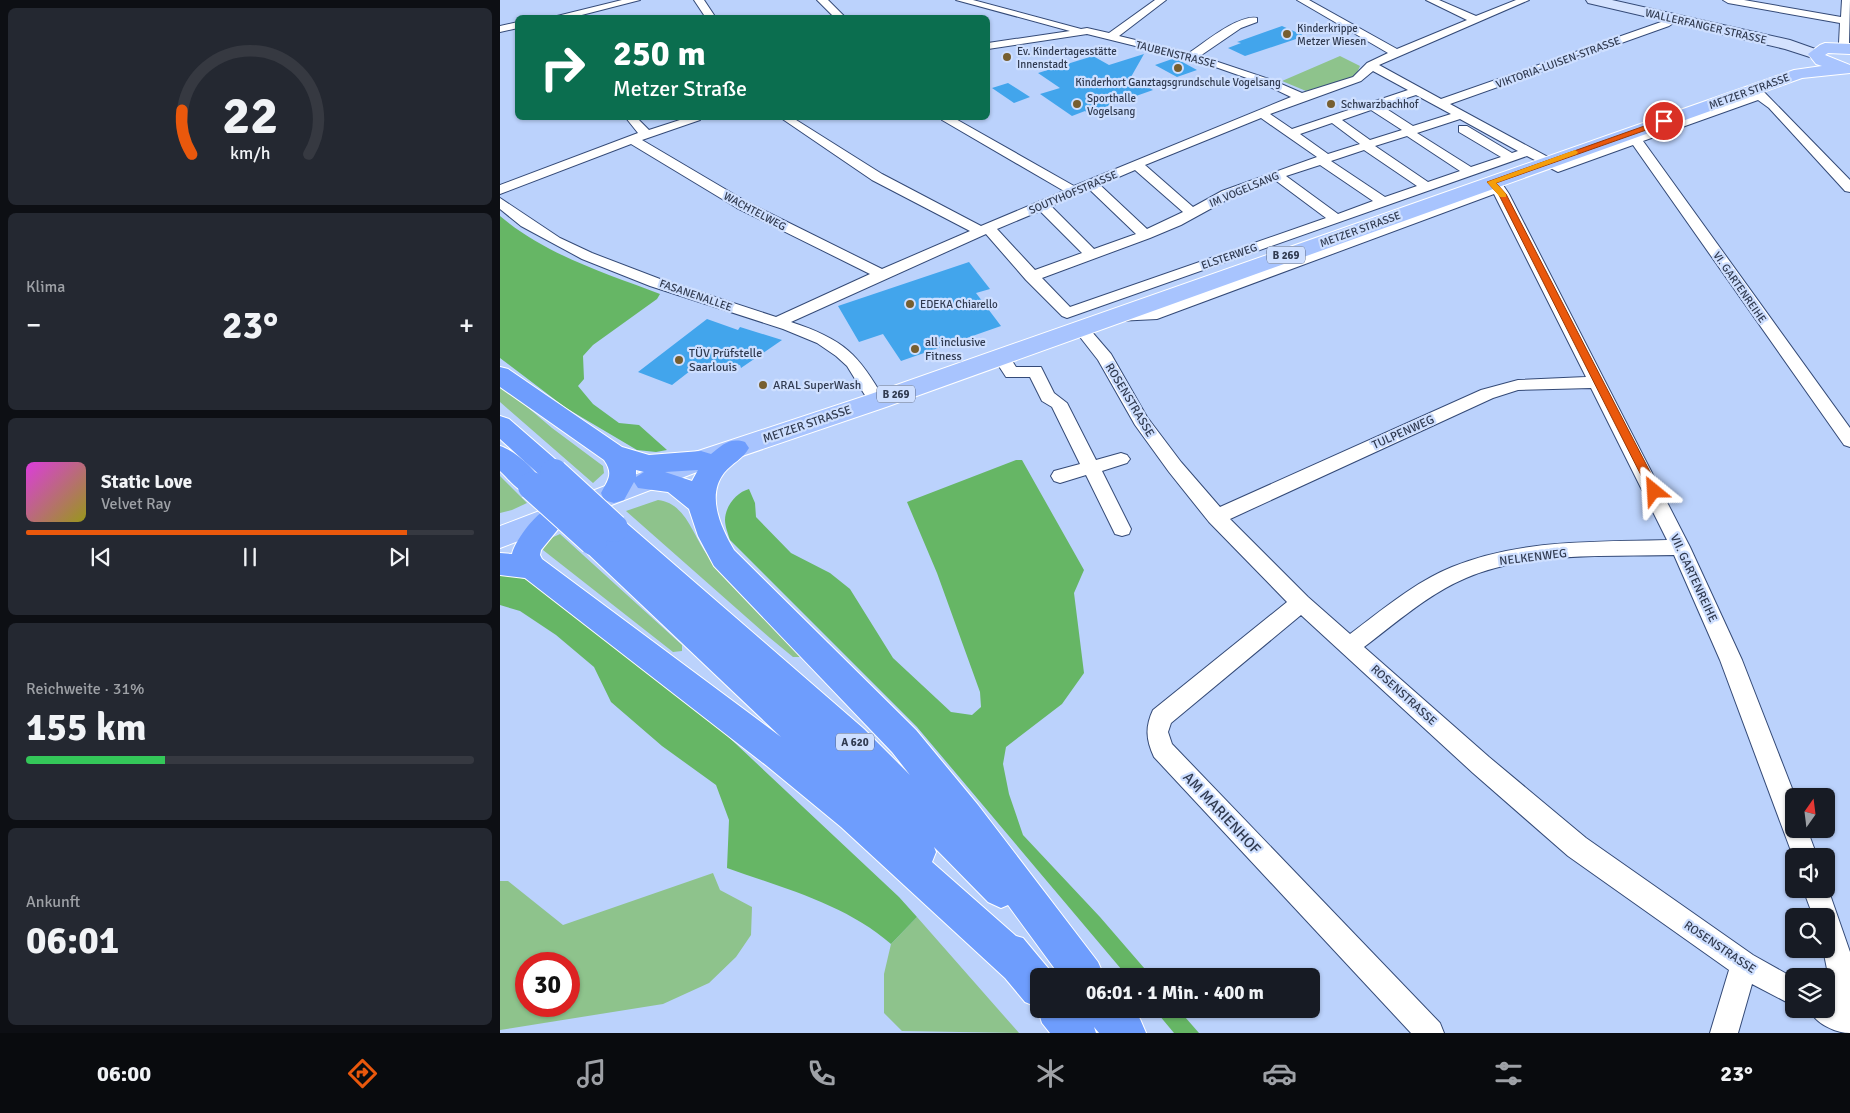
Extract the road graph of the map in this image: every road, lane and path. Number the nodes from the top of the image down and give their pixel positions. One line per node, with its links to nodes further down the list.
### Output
1 (635, 0): 12 (street)
2 (699, 0): 13 (street)
3 (822, 0): 14 (street)
4 (961, 0): 19 (street)
5 (1161, 0): 24 (street)
6 (1302, 0): 27 (street)
7 (1431, 0): 16 (street)
8 (1522, 0): 16 (street, SOUTYHOFSTRASSE)
9 (1593, 0): 17 (main road, WALLERFANGER STRASSE)
10 (1728, 0): 18 (street)
11 (1847, 0): 18 (street)
12 (576, 15)
13 (709, 15)
14 (839, 15)
15 (1253, 20): 28 (street)
16 (1476, 20): 27 (street, SOUTYHOFSTRASSE)
17 (1670, 21): 26 (main road, WALLERFANGER STRASSE); 34 (street, VIKTORIA-LUISEN-STRASSE)
18 (1846, 21): 26 (street)
19 (1053, 23): 22 (street); 23 (street)
20 (515, 26): 21 (street)
21 (500, 29)
22 (1087, 31): 23 (street, TAUBENSTRASSE); 24 (street, TAUBENSTRASSE)
23 (1044, 37): 25 (street, TAUBENSTRASSE)
24 (1111, 37): 28 (street, TAUBENSTRASSE)
25 (990, 46)
26 (1834, 50): 30 (main road, METZER STRASSE / B 269); 32 (main road, METZER STRASSE / B 269)
27 (1396, 53): 29 (street, SOUTYHOFSTRASSE)
28 (1192, 56): 33 (street, TAUBENSTRASSE)
29 (1371, 65): 31 (street); 33 (street, SOUTYHOFSTRASSE)
30 (1847, 69)
31 (1419, 90): 34 (street); 35 (street)
32 (1757, 92): 47 (main road, METZER STRASSE / B 269); 60 (street)
33 (1301, 97): 36 (street, SOUTYHOFSTRASSE)
34 (1442, 103): 37 (street)
35 (1372, 106): 38 (street); 44 (street)
36 (1262, 112): 45 (street); 54 (street, SOUTYHOFSTRASSE)
37 (1462, 114): 39 (street, IM VOGELSANG); 50 (street)
38 (1333, 119): 45 (street); 49 (street)
39 (1447, 119): 44 (street, IM VOGELSANG); 51 (street)
40 (633, 120): 46 (street)
41 (690, 120): 46 (street)
42 (789, 120): 68 (street)
43 (949, 120): 62 (street)
44 (1409, 130): 49 (street, IM VOGELSANG); 55 (street)
45 (1292, 133): 52 (street)
46 (646, 134): 48 (street)
47 (1632, 137): 53 (main road, METZER STRASSE / B 269); 80 (street, VI. GARTENREIHE)
48 (632, 139): 61 (street); 71 (street, WACHTELWEG)
49 (1367, 144): 52 (street, IM VOGELSANG); 59 (street)
50 (1530, 151): 51 (street, ELSTERWEG); 53 (street)
51 (1511, 158): 55 (street, ELSTERWEG)
52 (1323, 159): 56 (street, IM VOGELSANG); 64 (street)
53 (1547, 162): 58 (main road, METZER STRASSE / B 269)
54 (1136, 164): 57 (street, SOUTYHOFSTRASSE); 66 (street)
55 (1470, 172): 59 (street, ELSTERWEG)
56 (1276, 174): 66 (street, IM VOGELSANG); 67 (street)
57 (1090, 184): 62 (street, SOUTYHOFSTRASSE); 69 (street)
58 (1494, 185): 74 (main road, METZER STRASSE / B 269); 77 (street, VII. GARTENREIHE)
59 (1426, 187): 64 (street, ELSTERWEG)
60 (1850, 188)
61 (500, 190)
62 (1073, 192): 65 (street, SOUTYHOFSTRASSE)
63 (500, 202): 73 (street, FASANENALLEE)
64 (1383, 202): 67 (street, ELSTERWEG)
65 (1042, 205): 68 (street, SOUTYHOFSTRASSE); 70 (street)
66 (1192, 213): 69 (street, IM VOGELSANG)
67 (1337, 219): 72 (street, ELSTERWEG)
68 (984, 230): 71 (street, SOUTYHOFSTRASSE); 72 (street, ELSTERWEG)
69 (1144, 235): 70 (street, IM VOGELSANG)
70 (1093, 256): 72 (street, IM VOGELSANG)
71 (882, 274): 73 (street, SOUTYHOFSTRASSE)
72 (1031, 277)
73 (775, 322): 78 (street, FASANENALLEE)
74 (1081, 328): 75 (main road, METZER STRASSE / B 269); 93 (street, ROSENSTRASSE)
75 (1001, 357): 78 (main road, METZER STRASSE / B 269); 86 (street)
76 (500, 375): 82 (highway)
77 (1598, 382): 93 (street, TULPENWEG); 97 (street, VII. GARTENREIHE)
78 (877, 401): 81 (main road, METZER STRASSE / B 269)
79 (500, 425): 88 (highway, A 620)
80 (1850, 441)
81 (736, 448): 85 (main road, METZER STRASSE / B 269); 91 (highway)
82 (613, 454): 85 (highway); 90 (highway)
83 (500, 455): 88 (highway, A 620)
84 (1121, 459): 86 (street)
85 (701, 460): 89 (main road, METZER STRASSE / B 269)
86 (1092, 467): 87 (street); 94 (street)
87 (1060, 476)
88 (543, 480): 95 (highway, A 620, bridge)
89 (647, 481): 90 (main road, METZER STRASSE / B 269); 91 (highway)
90 (614, 493): 92 (main road, METZER STRASSE / B 269)
91 (701, 504): 105 (highway)
92 (554, 517): 96 (main road, METZER STRASSE / B 269); 98 (highway)
93 (1216, 517): 99 (street, ROSENSTRASSE)
94 (1122, 529)
95 (604, 534): 104 (highway, A 620); 106 (highway, A 620)
96 (500, 537)
97 (1680, 547): 100 (street, NELKENWEG); 101 (street, VII. GARTENREIHE)
98 (516, 565): 106 (highway)
99 (1301, 603): 100 (street, ROSENSTRASSE); 114 (street, AM MARIENHOF)
100 (1350, 646): 103 (street, ROSENSTRASSE)
101 (1785, 801)
102 (1835, 945): 111 (street)
103 (1744, 964): 107 (street, ROSENSTRASSE); 115 (street)
104 (1071, 968)
105 (1078, 968)
106 (1030, 976)
107 (1785, 988)
108 (1835, 1015): 111 (street)
109 (1064, 1018): 112 (highway)
110 (1114, 1018): 113 (highway)
111 (1850, 1022)
112 (1076, 1033)
113 (1126, 1033)
114 (1430, 1033)
115 (1724, 1033)

